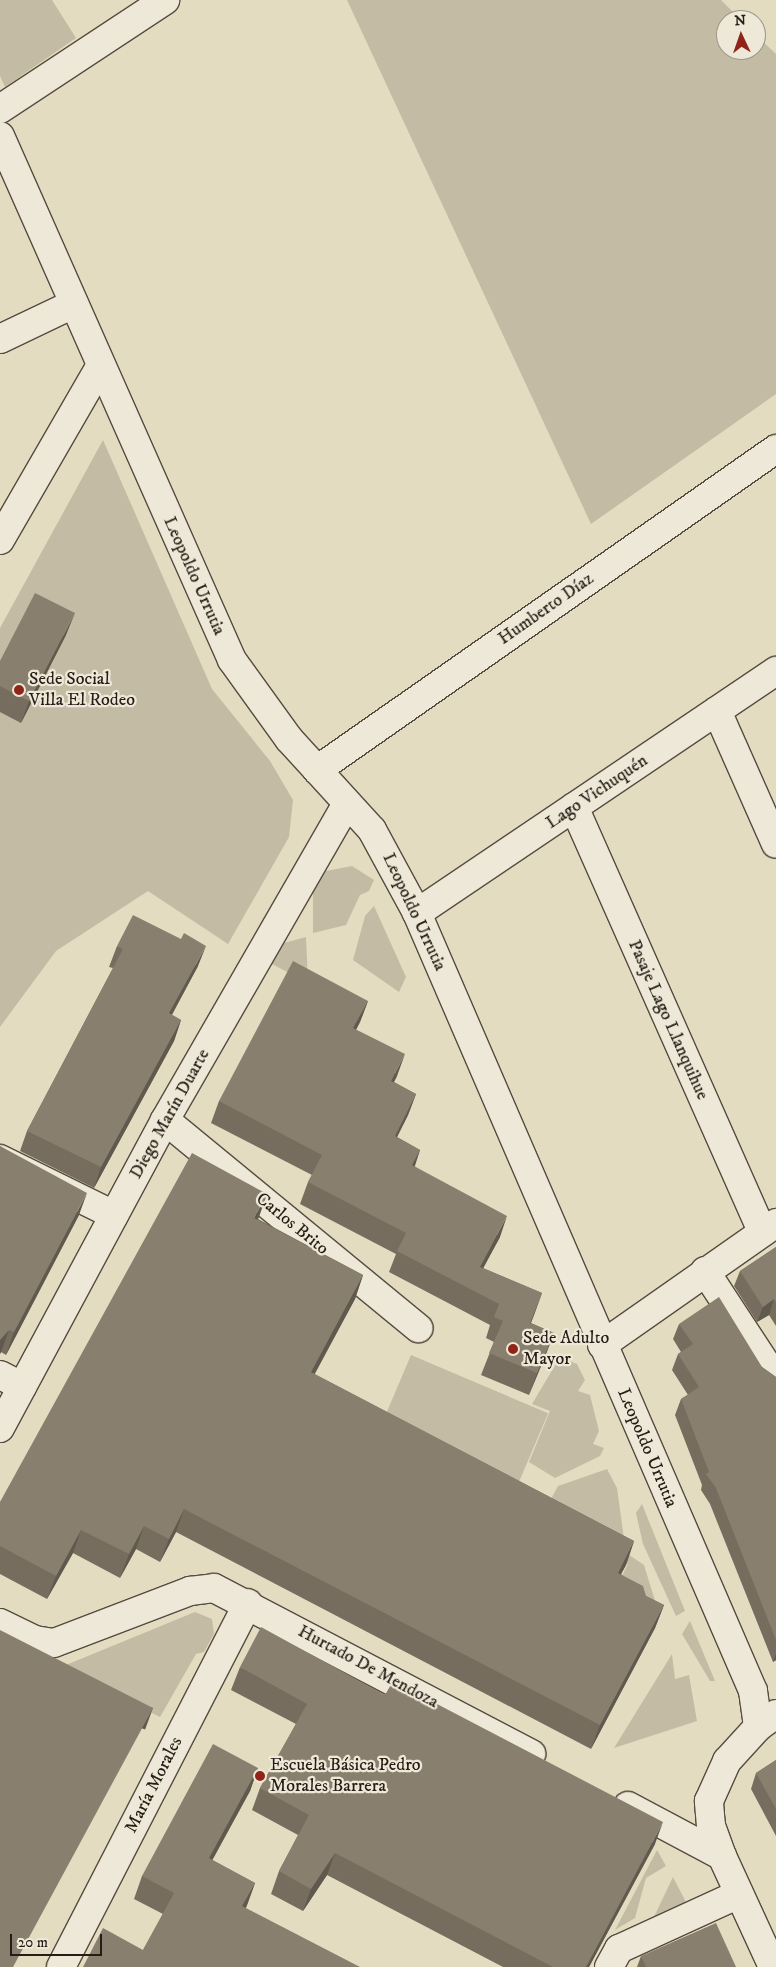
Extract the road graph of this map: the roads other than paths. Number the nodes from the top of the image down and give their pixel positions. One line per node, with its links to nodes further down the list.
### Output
1 (165, 0): 2 (street)
2 (0, 109)
3 (3, 150): 4 (street, Leopoldo Urrutia)
4 (73, 304): 5 (street); 6 (street, Leopoldo Urrutia)
5 (0, 339)
6 (100, 367): 8 (street); 11 (street, Leopoldo Urrutia)
7 (776, 449): 11 (street, Humberto Díaz)
8 (0, 540)
9 (776, 671): 10 (street, Lago Vichuquén)
10 (717, 711): 13 (street, Lago Vichuquén); 14 (street)
11 (317, 770): 12 (street, Leopoldo Urrutia)
12 (347, 804): 15 (street, Leopoldo Urrutia); 16 (street, Diego Marín Duarte)
13 (574, 807): 15 (street, Lago Vichuquén); 19 (street, Pasaje Lago Llanquihue)
14 (776, 844)
15 (417, 914): 22 (street, Leopoldo Urrutia)
16 (165, 1120): 18 (street, Diego Marín Duarte); 21 (street, Carlos Brito)
17 (0, 1159): 18 (street)
18 (114, 1215): 24 (street, Diego Marín Duarte)
19 (769, 1228): 20 (street)
20 (705, 1271): 22 (street); 23 (street)
21 (418, 1328)
22 (602, 1345): 28 (street, Leopoldo Urrutia)
23 (776, 1378)
24 (11, 1381): 25 (street, Diego Marín Duarte)
25 (0, 1428)
26 (248, 1603): 27 (street, Hurtado De Mendoza); 29 (street, Hurtado De Mendoza); 33 (street, María Morales)
27 (0, 1623)
28 (767, 1721): 31 (street)
29 (555, 1767)
30 (608, 1795): 31 (street)
31 (722, 1856): 32 (street)
32 (739, 1894): 34 (street); 35 (street)
33 (61, 1967)
34 (609, 1967)
35 (773, 1967)

